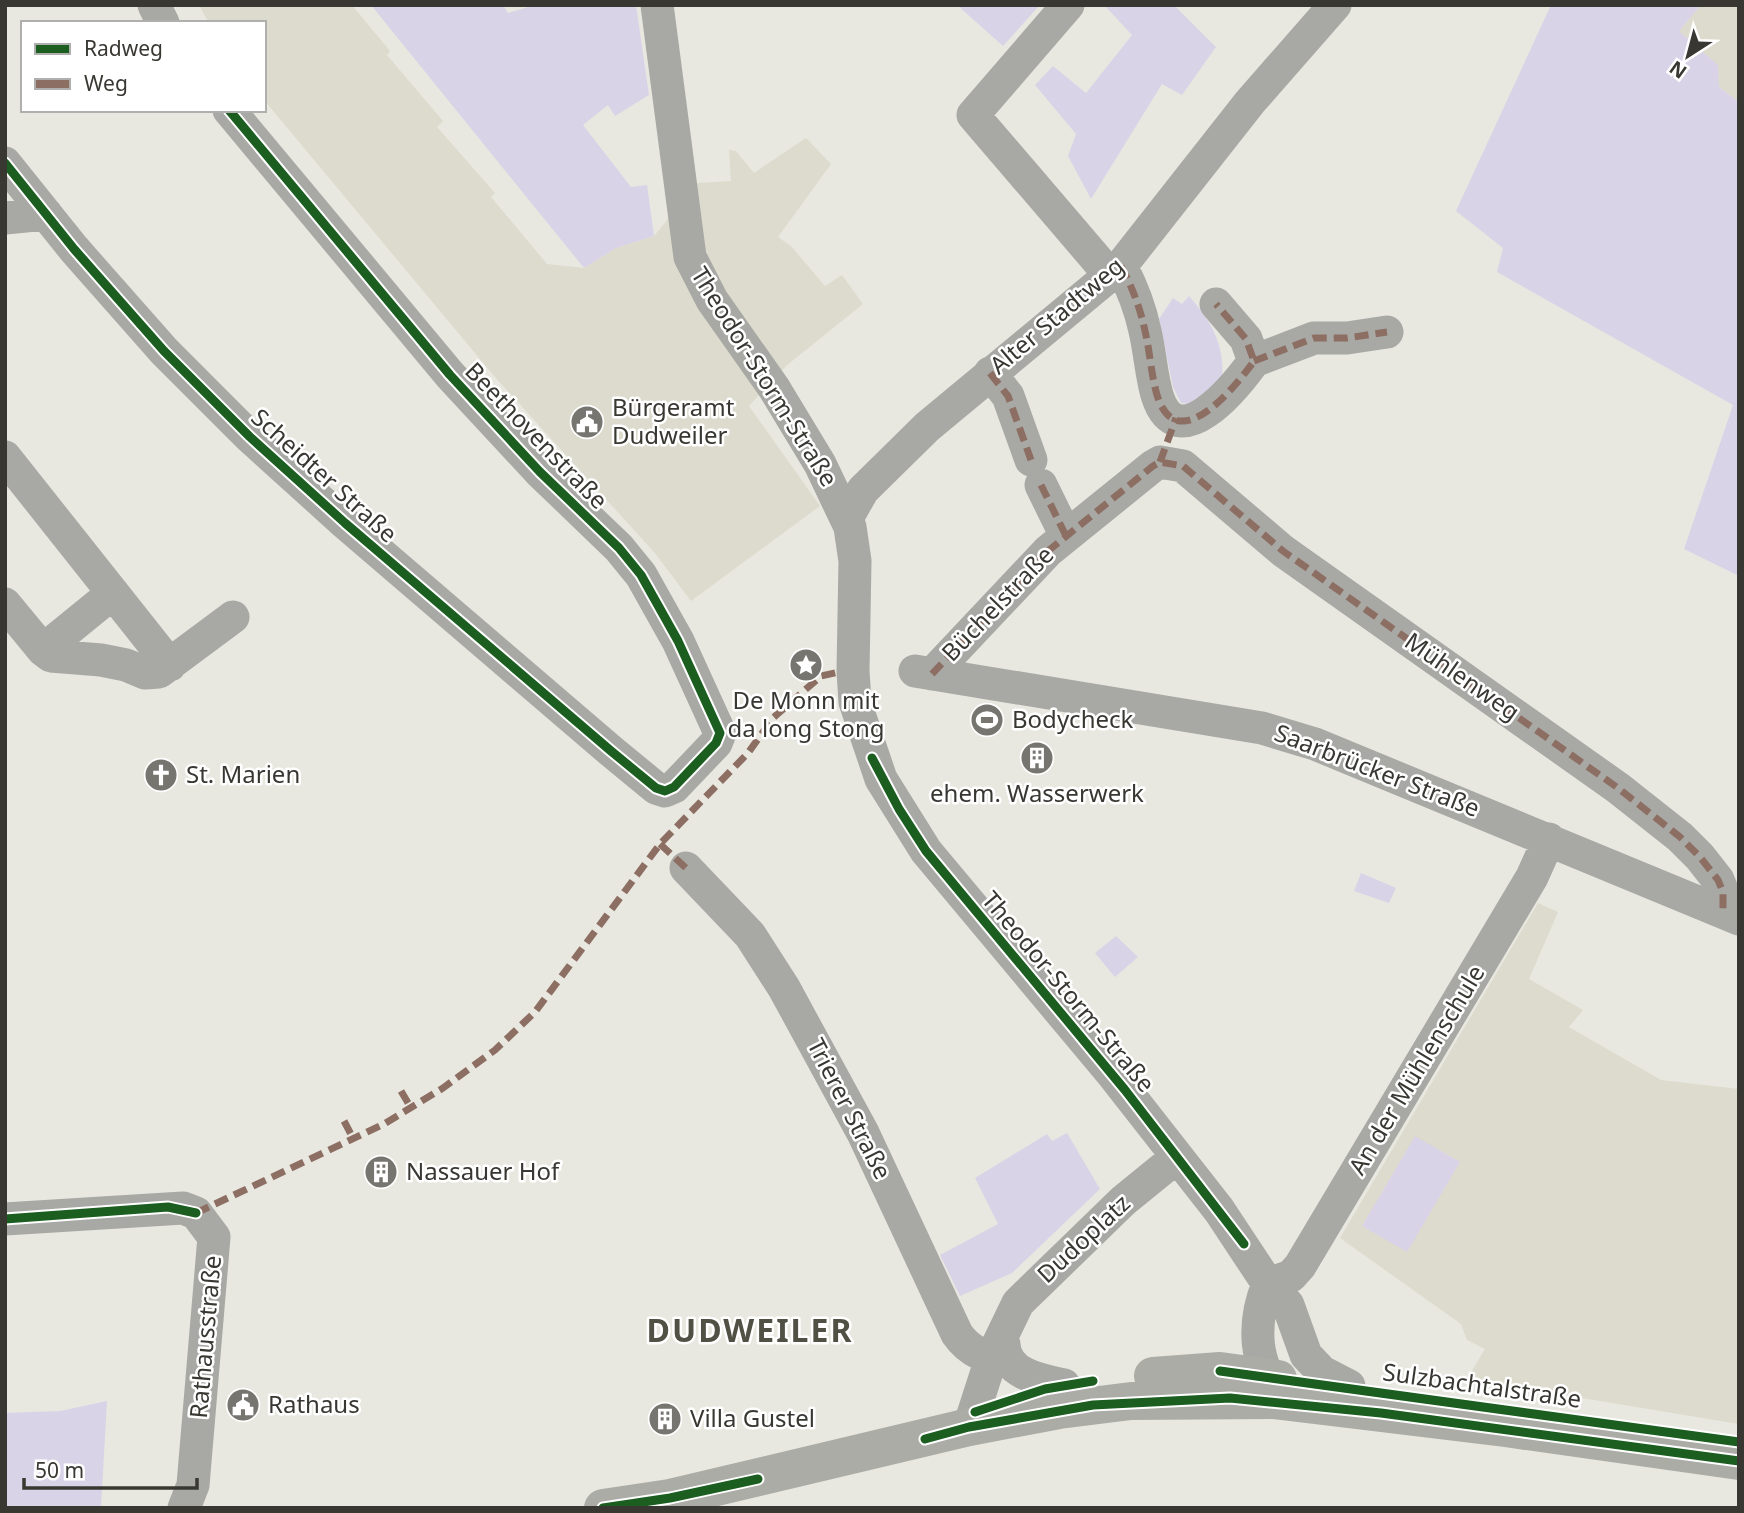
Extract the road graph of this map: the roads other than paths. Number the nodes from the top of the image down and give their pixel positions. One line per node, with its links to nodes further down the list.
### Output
1 (154, 5): 5 (street)
2 (657, 5): 17 (street, Theodor-Storm-Straße)
3 (1068, 5): 10 (street)
4 (1335, 5): 10 (street, Alter Stadtweg)
5 (162, 21)
6 (231, 112): 25 (street, Beethovenstraße)
7 (5, 163): 8 (street, Scheidter Straße)
8 (46, 214): 9 (street); 25 (street, Scheidter Straße)
9 (5, 218)
10 (1115, 270): 13 (street); 14 (street, Alter Stadtweg)
11 (1216, 304): 13 (street)
12 (1387, 332): 13 (street)
13 (1254, 361)
14 (990, 373): 17 (street, Alter Stadtweg); 18 (street, Büchelstraße)
15 (5, 457): 19 (street)
16 (1172, 462): 18 (street, Büchelstraße); 28 (street, Mühlenweg)
17 (847, 518): 29 (street, Theodor-Storm-Straße)
18 (1066, 536): 24 (street, Büchelstraße)
19 (113, 593): 22 (street); 23 (street)
20 (5, 604): 22 (street)
21 (233, 617): 23 (street)
22 (43, 650): 23 (street)
23 (170, 665)
24 (923, 673): 26 (street, Saarbrücker Straße)
25 (650, 783)
26 (1549, 839): 28 (street, Saarbrücker Straße); 31 (street, An der Mühlenschule)
27 (686, 868): 34 (street, Trierer Straße)
28 (1731, 915)
29 (1177, 1157): 31 (street, Theodor-Storm-Straße); 34 (street, Dudoplatz)
30 (5, 1219): 42 (street, Rathausstraße)
31 (1268, 1284): 32 (street, Theodor-Storm-Straße); 33 (street)
32 (1299, 1336): 35 (street, Theodor-Storm-Straße); 37 (street)
33 (1257, 1339): 36 (street); 37 (street)
34 (1002, 1351): 38 (street, Trierer Straße); 39 (street)
35 (1349, 1386): 37 (main road, Sulzbachtalstraße); 40 (main road, Sulzbachtalstraße)
36 (1223, 1389): 37 (main road, Sulzbachtalstraße); 38 (main road, Sulzbachtalstraße)
37 (1282, 1390): 41 (main road, Sulzbachtalstraße)
38 (1061, 1398): 39 (main road, Sulzbachtalstraße)
39 (972, 1420): 43 (main road, Sulzbachtalstraße)
40 (1739, 1442)
41 (1739, 1461)
42 (184, 1508)
43 (603, 1508)

